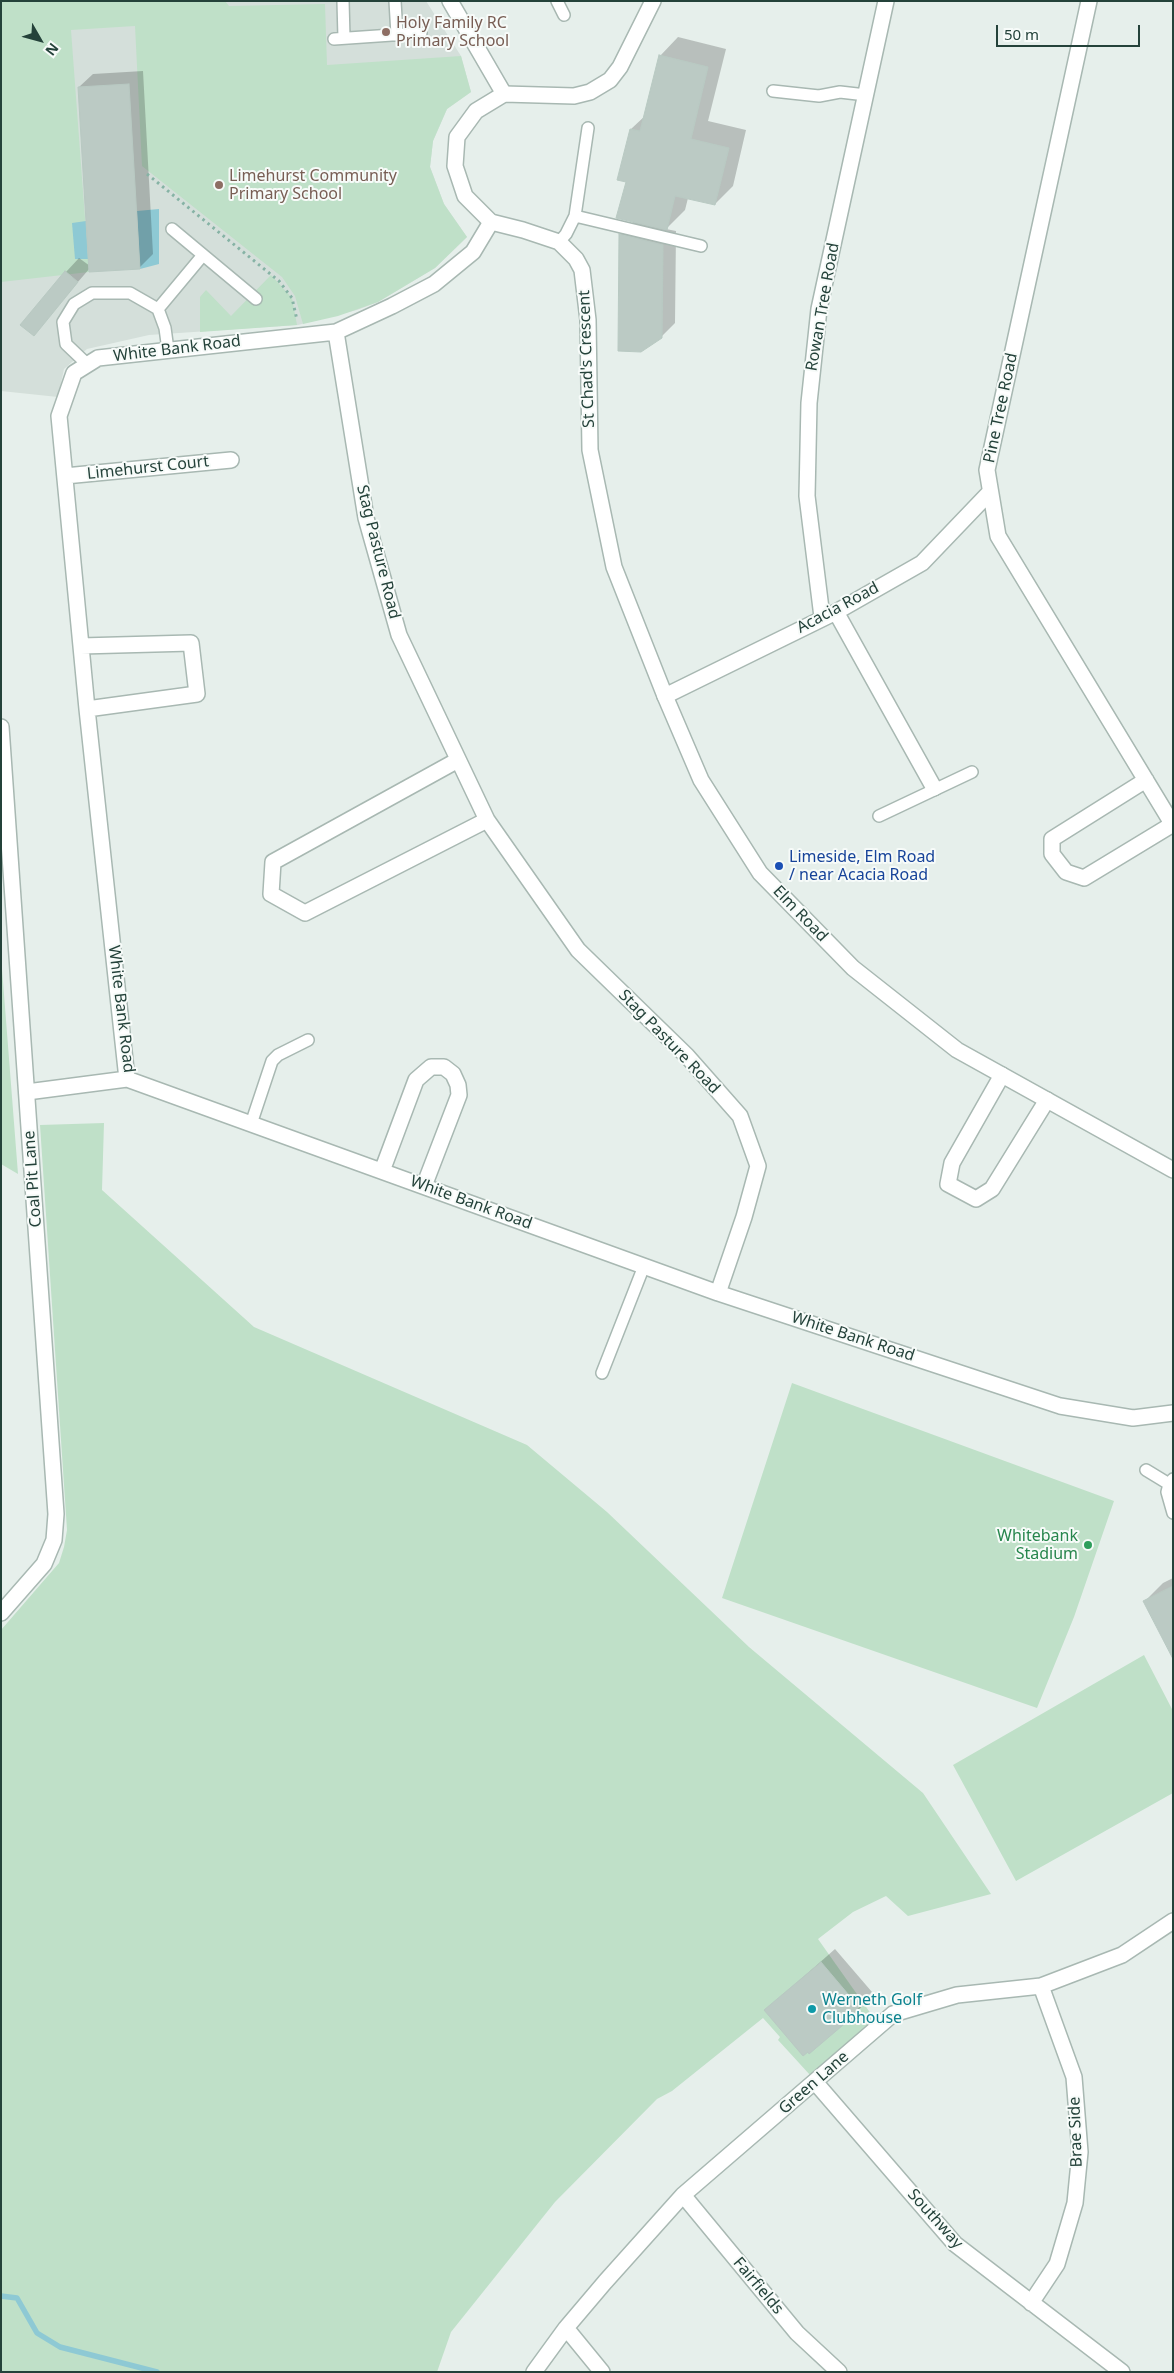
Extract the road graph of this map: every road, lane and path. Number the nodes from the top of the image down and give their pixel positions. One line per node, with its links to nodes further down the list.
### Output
1 (343, 1): 10 (lane)
2 (395, 1): 10 (lane)
3 (450, 1): 12 (street)
4 (557, 1): 8 (lane)
5 (653, 1): 12 (street)
6 (886, 1): 13 (street, Rowan Tree Road)
7 (1090, 1): 30 (street, Pine Tree Road)
8 (564, 15)
9 (421, 33): 10 (lane)
10 (397, 34)
11 (773, 91): 13 (lane)
12 (504, 94): 17 (street)
13 (866, 95): 31 (street, Rowan Tree Road)
14 (588, 128): 16 (lane)
15 (147, 174): 25 (path)
16 (575, 216): 19 (lane); 20 (lane)
17 (491, 222): 19 (street, St Chad's Crescent); 24 (street, White Bank Road)
18 (172, 229): 21 (lane)
19 (559, 242): 33 (street, St Chad's Crescent)
20 (701, 246)
21 (203, 255): 22 (lane); 23 (lane)
22 (256, 299)
23 (158, 308): 26 (lane); 27 (lane)
24 (336, 332): 25 (street, White Bank Road); 36 (street, Stag Pasture Road)
25 (300, 335): 26 (street, White Bank Road)
26 (168, 350): 27 (street, White Bank Road)
27 (88, 365): 29 (street, White Bank Road)
28 (231, 460): 29 (street, Limehurst Court)
29 (65, 476): 32 (street, White Bank Road)
30 (990, 492): 31 (street, Acacia Road); 38 (street, Pine Tree Road)
31 (829, 615): 33 (street, Acacia Road); 39 (street)
32 (81, 646): 34 (street, White Bank Road); 34 (street)
33 (665, 696): 44 (street, Elm Road)
34 (87, 710): 45 (street, White Bank Road)
35 (1, 726): 46 (street, Coal Pit Lane)
36 (458, 760): 41 (street, Stag Pasture Road); 41 (street)
37 (972, 772): 39 (lane)
38 (1146, 780): 42 (street, Pine Tree Road); 42 (street, Pine Tree Road)
39 (934, 788): 40 (lane)
40 (879, 816)
41 (486, 820): 53 (street, Stag Pasture Road)
42 (1173, 824)
43 (308, 1040): 48 (lane)
44 (1002, 1075): 47 (street, Elm Road); 47 (street)
45 (127, 1079): 46 (street); 48 (street, White Bank Road)
46 (27, 1092): 59 (street, Coal Pit Lane)
47 (1047, 1100): 49 (street, Elm Road)
48 (251, 1124): 50 (street, White Bank Road)
49 (1173, 1170)
50 (382, 1171): 51 (street, White Bank Road); 51 (street)
51 (424, 1186): 52 (street, White Bank Road)
52 (644, 1266): 53 (street, White Bank Road); 54 (lane)
53 (718, 1292): 55 (street, White Bank Road)
54 (602, 1373)
55 (1173, 1413)
56 (1146, 1470): 57 (lane)
57 (1171, 1482): 58 (lane)
58 (1173, 1514)
59 (1, 1613)
60 (1173, 1921): 61 (street, Green Lane)
61 (1040, 1986): 62 (street, Green Lane); 64 (street, Brae Side)
62 (815, 2082): 63 (street, Green Lane); 64 (street, Southway)
63 (683, 2195): 65 (street, Green Lane); 68 (street, Fairfields)
64 (1031, 2303): 69 (street, Southway)
65 (566, 2328): 66 (street, Green Lane); 67 (street)
66 (534, 2372)
67 (602, 2372)
68 (839, 2372)
69 (1122, 2372)

